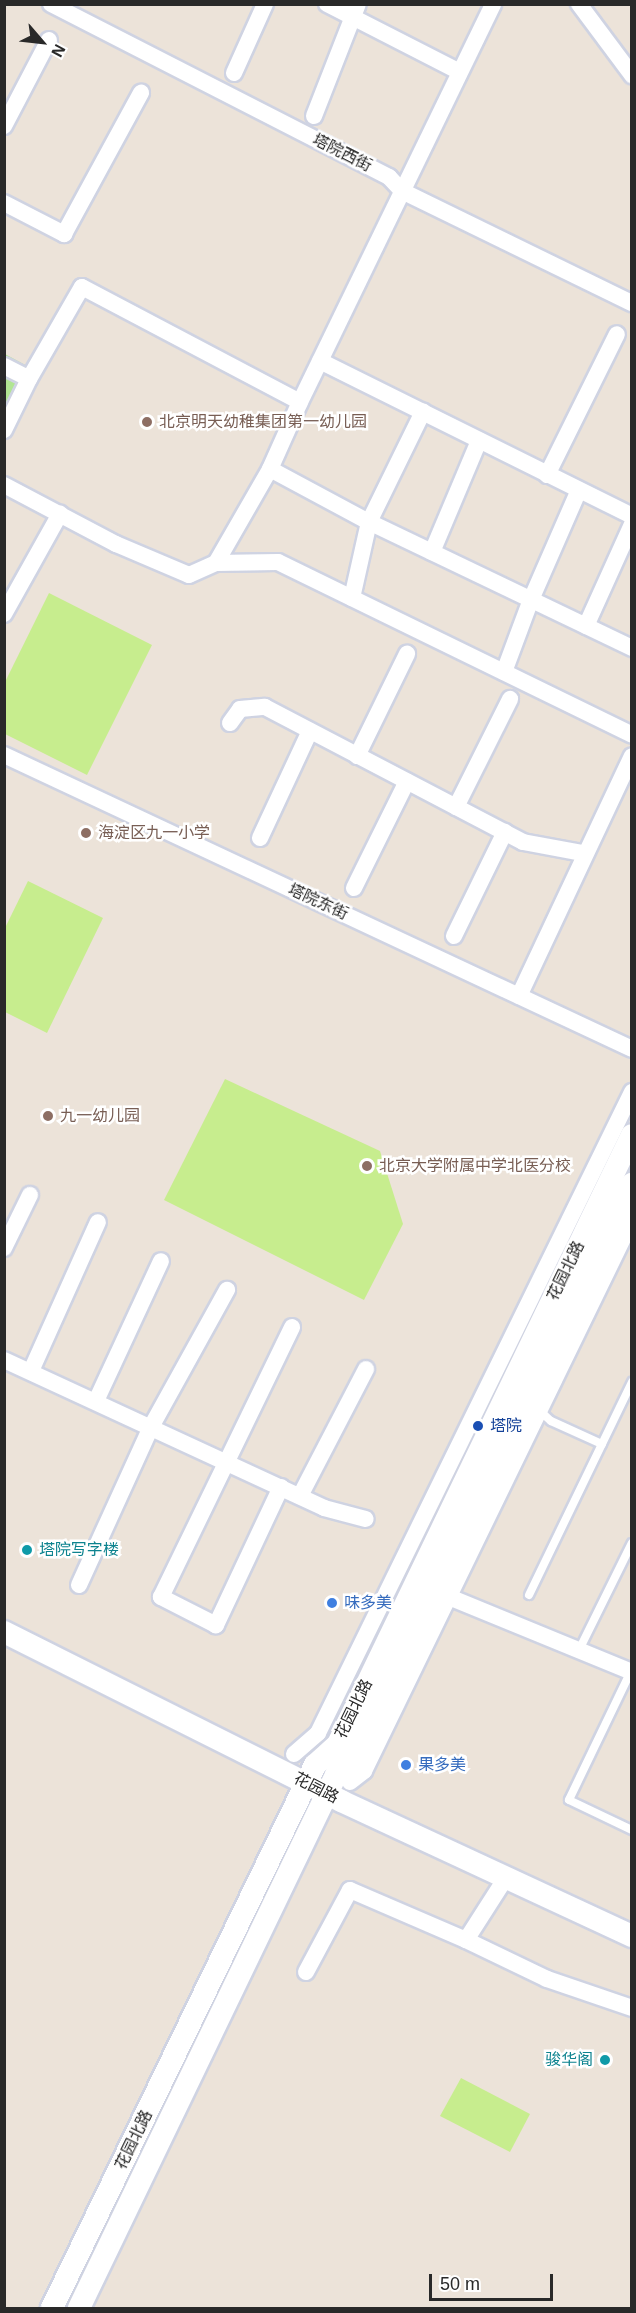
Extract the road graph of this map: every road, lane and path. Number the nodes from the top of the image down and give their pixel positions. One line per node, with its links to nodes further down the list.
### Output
1 (51, 4): 14 (street, 塔院西街)
2 (265, 4): 9 (street)
3 (327, 4): 6 (street)
4 (493, 4): 8 (street)
5 (579, 4): 10 (street)
6 (355, 11): 8 (street); 12 (street)
7 (49, 40): 13 (street)
8 (460, 72): 14 (street)
9 (234, 74)
10 (632, 75)
11 (141, 93): 15 (street)
12 (314, 116)
13 (4, 126)
14 (402, 191): 16 (street, 塔院西街); 18 (street)
15 (6, 207)
16 (632, 303)
17 (617, 334): 26 (street)
18 (320, 360): 21 (street); 22 (street)
19 (4, 366): 20 (street)
20 (29, 379): 21 (street); 23 (street)
21 (300, 402): 25 (street)
22 (423, 412): 24 (street); 31 (street)
23 (4, 430)
24 (479, 441): 26 (street); 33 (street)
25 (270, 469): 31 (street); 34 (street)
26 (547, 475): 28 (street)
27 (4, 485): 29 (street)
28 (579, 490): 30 (street); 36 (street)
29 (60, 514): 34 (street); 37 (street)
30 (632, 516)
31 (369, 522): 33 (street); 35 (street)
32 (632, 524): 38 (street)
33 (432, 552): 36 (street)
34 (216, 563): 35 (street)
35 (352, 598): 41 (street)
36 (530, 602): 38 (street); 41 (street)
37 (4, 614)
38 (586, 626): 39 (street)
39 (632, 648)
40 (407, 654): 47 (street)
41 (504, 672): 45 (street)
42 (510, 699): 50 (street)
43 (230, 723): 44 (street)
44 (310, 731): 47 (street); 52 (street)
45 (632, 735)
46 (4, 755): 56 (street, 塔院东街)
47 (357, 756): 49 (street)
48 (632, 756): 53 (street)
49 (407, 781): 50 (street); 54 (street)
50 (456, 807): 51 (street)
51 (505, 832): 53 (street); 55 (street)
52 (260, 838)
53 (583, 853): 56 (street)
54 (354, 888)
55 (454, 936)
56 (519, 996): 57 (street, 塔院东街)
57 (632, 1049)
58 (632, 1092): 87 (street)
59 (632, 1135): 89 (street, 花园北路)
60 (632, 1184): 73 (street, 花园北路)
61 (30, 1195): 64 (street)
62 (632, 1220): 73 (street)
63 (98, 1222): 70 (street)
64 (4, 1248)
65 (161, 1261): 72 (street)
66 (227, 1290): 74 (street)
67 (292, 1327): 76 (street)
68 (4, 1360): 70 (street)
69 (366, 1369): 78 (street)
70 (31, 1371): 72 (street)
71 (632, 1382): 75 (lane)
72 (96, 1401): 74 (street)
73 (532, 1407): 75 (lane); 82 (street, 花园北路)
74 (151, 1427): 76 (street); 81 (street)
75 (602, 1444): 83 (lane)
76 (225, 1462): 77 (street); 77 (street)
77 (281, 1487): 78 (street)
78 (300, 1496): 79 (street)
79 (366, 1519)
80 (632, 1543): 85 (lane)
81 (79, 1585)
82 (442, 1592): 85 (street); 88 (street); 90 (street, 花园北路)
83 (529, 1595)
84 (4, 1632): 89 (street, 花园路)
85 (580, 1648): 86 (street)
86 (631, 1672): 91 (lane)
87 (294, 1754)
88 (350, 1782)
89 (306, 1783): 90 (street, 花园路); 97 (street, 花园北路)
90 (327, 1794): 92 (street, 花园路); 98 (street, 花园北路)
91 (632, 1830)
92 (507, 1876): 93 (street, 花园路); 94 (street)
93 (632, 1935)
94 (466, 1940): 95 (street); 96 (street)
95 (306, 1972)
96 (632, 2008)
97 (52, 2308)
98 (79, 2308)

